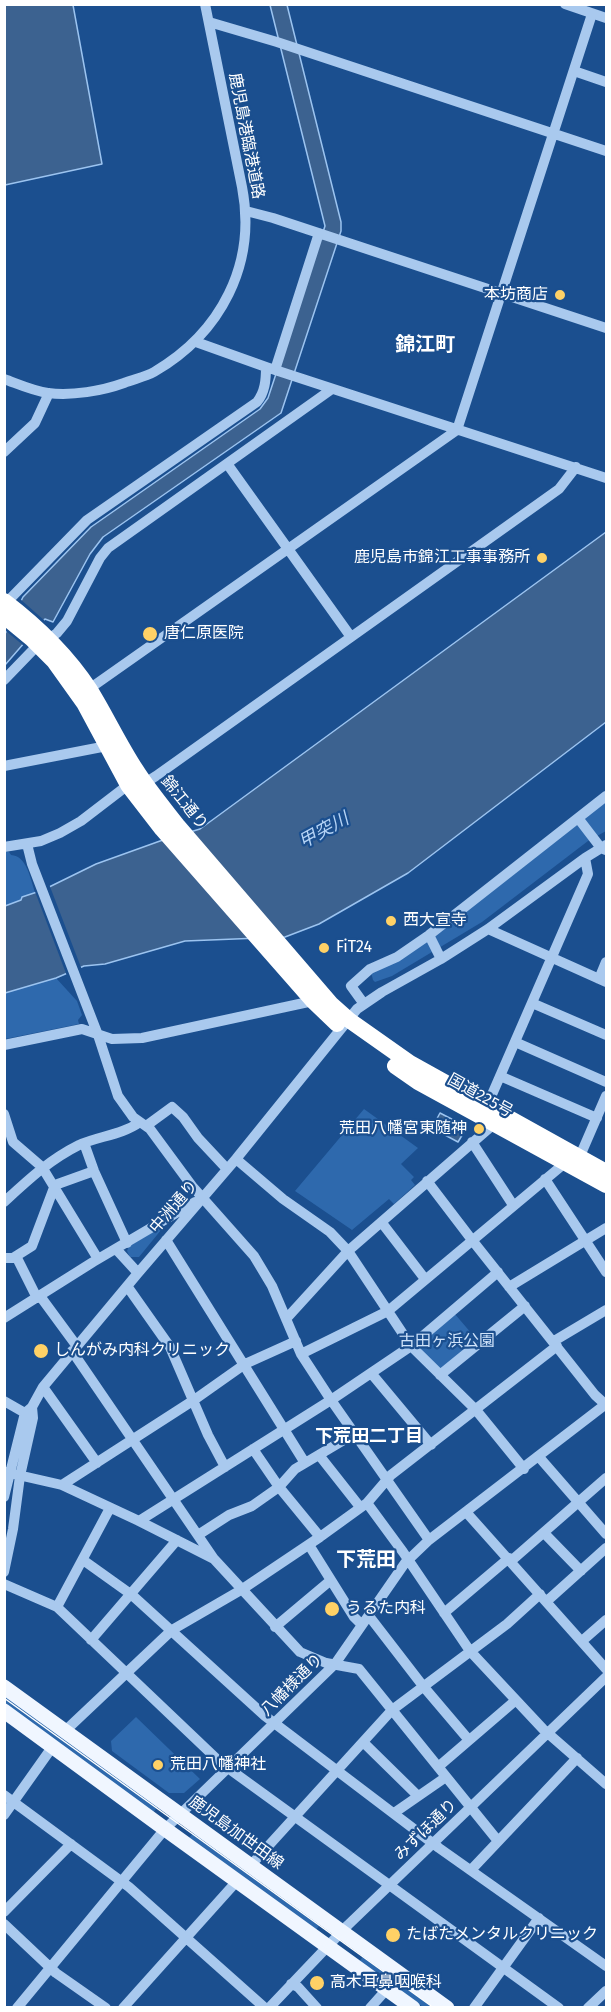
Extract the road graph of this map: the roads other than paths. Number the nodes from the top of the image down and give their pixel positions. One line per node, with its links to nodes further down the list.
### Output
1 (205, 4): 5 (street, 鹿児島港臨港道路)
2 (565, 4): 3 (street)
3 (592, 14): 4 (street); 6 (street)
4 (606, 18)
5 (209, 22): 8 (street); 10 (street, 鹿児島港臨港道路)
6 (574, 71): 7 (street); 8 (street)
7 (606, 82)
8 (554, 133): 9 (street); 12 (street)
9 (606, 151)
10 (246, 211): 11 (street); 14 (street, 鹿児島港臨港道路)
11 (319, 233): 12 (street); 15 (street)
12 (501, 293): 13 (street); 19 (street)
13 (606, 328)
14 (196, 342): 15 (street); 18 (street, 鹿児島港臨港道路)
15 (271, 368): 17 (street); 25 (street)
16 (4, 379): 18 (street, 鹿児島港臨港道路)
17 (332, 389): 19 (street); 21 (street)
18 (49, 393): 20 (street)
19 (457, 430): 22 (street); 24 (street)
20 (4, 452)
21 (228, 465): 24 (street); 27 (street)
22 (576, 467): 23 (street); 26 (street)
23 (606, 478)
24 (289, 549): 26 (street); 29 (street)
25 (6, 606): 27 (highway, 錦江通り)
26 (351, 637): 32 (street)
27 (40, 639): 28 (street); 29 (highway, 錦江通り); 30 (highway, 錦江通り)
28 (4, 680)
29 (89, 689): 32 (highway, 錦江通り)
30 (107, 746): 31 (street); 32 (highway, 錦江通り)
31 (4, 766)
32 (136, 784): 35 (street); 41 (highway, 錦江通り)
33 (606, 796): 34 (street)
34 (578, 818): 37 (street); 40 (street)
35 (27, 844): 36 (street); 50 (street)
36 (4, 847)
37 (605, 848): 38 (street, 中洲通り)
38 (585, 858): 39 (street, 中洲通り); 43 (street)
39 (488, 928): 42 (street, 中洲通り); 43 (street)
40 (429, 935): 42 (street); 48 (street)
41 (273, 945): 46 (highway, 錦江通り); 49 (highway, 錦江通り)
42 (441, 958): 48 (street, 中洲通り)
43 (552, 958): 45 (street); 47 (street)
44 (606, 962): 45 (street)
45 (603, 980)
46 (313, 1001): 49 (highway, 錦江通り); 50 (street)
47 (532, 1003): 51 (street); 52 (street)
48 (364, 1004): 49 (street, 中洲通り)
49 (345, 1024): 57 (highway, 国道225号); 61 (highway, 国道225号); 65 (street, 中洲通り)
50 (99, 1035): 53 (street); 60 (street)
51 (606, 1035)
52 (515, 1042): 54 (street); 55 (street)
53 (4, 1045)
54 (500, 1076): 57 (street); 59 (street)
55 (606, 1082)
56 (606, 1096): 59 (street)
57 (487, 1106): 66 (highway, 国道225号)
58 (4, 1114): 63 (street)
59 (597, 1118): 66 (street)
60 (143, 1124): 64 (street); 68 (street); 75 (street)
61 (494, 1124): 62 (street); 66 (highway, 国道225号)
62 (472, 1142): 72 (street); 77 (street)
63 (9, 1143): 67 (street)
64 (84, 1143): 67 (street); 69 (street)
65 (236, 1159): 68 (street, 中洲通り); 85 (street)
66 (572, 1160): 70 (highway, 国道225号); 71 (street); 74 (highway, 国道225号)
67 (42, 1167): 73 (street); 76 (street)
68 (227, 1169): 75 (street, 中洲通り)
69 (94, 1170): 73 (street); 83 (street)
70 (606, 1172)
71 (546, 1179): 77 (street); 82 (street)
72 (428, 1181): 78 (street); 81 (street)
73 (55, 1185): 86 (street); 87 (street)
74 (606, 1185)
75 (203, 1197): 80 (street, 中洲通り); 83 (street); 99 (street)
76 (4, 1202)
77 (513, 1205): 81 (street)
78 (382, 1223): 85 (street); 91 (street)
79 (606, 1228): 82 (street)
80 (166, 1240): 90 (street, 中洲通り); 105 (street)
81 (472, 1240): 88 (street); 91 (street)
82 (586, 1240): 89 (street); 93 (street)
83 (127, 1243): 84 (street)
84 (116, 1249): 87 (street); 90 (street)
85 (348, 1251): 97 (street); 99 (street)
86 (10, 1257): 94 (street)
87 (98, 1259): 94 (street)
88 (498, 1272): 93 (street); 102 (street)
89 (606, 1272)
90 (138, 1273): 92 (street, 中洲通り)
91 (425, 1279): 97 (street)
92 (127, 1286): 103 (street, 中洲通り); 109 (street)
93 (509, 1287): 95 (street)
94 (38, 1297): 98 (street); 103 (street)
95 (525, 1306): 101 (street); 107 (street)
96 (606, 1310): 101 (street)
97 (388, 1311): 102 (street); 104 (street)
98 (4, 1318)
99 (286, 1319): 100 (street)
100 (296, 1341): 104 (street); 105 (street)
101 (555, 1344): 112 (street); 114 (street)
102 (411, 1346): 106 (street); 107 (street)
103 (74, 1348): 108 (street, 中洲通り); 117 (street)
104 (301, 1354): 110 (street)
105 (244, 1364): 109 (street); 115 (street)
106 (371, 1373): 110 (street); 118 (street)
107 (440, 1375): 114 (street)
108 (43, 1387): 113 (street, 中洲通り); 122 (street)
109 (194, 1400): 117 (street); 124 (street)
110 (331, 1400): 115 (street); 116 (street)
111 (4, 1401): 113 (street)
112 (606, 1404): 121 (street, 八幡様通り)
113 (28, 1410): 126 (street, 中洲通り)
114 (476, 1410): 118 (street); 125 (street)
115 (285, 1429): 119 (street); 123 (street)
116 (354, 1434): 120 (street); 128 (street)
117 (133, 1440): 122 (street); 132 (street)
118 (431, 1445): 128 (street)
119 (253, 1449): 124 (street); 130 (street)
120 (319, 1455): 123 (street); 134 (street)
121 (539, 1457): 125 (street, 八幡様通り); 133 (street)
122 (97, 1463): 129 (street)
123 (305, 1463): 130 (street)
124 (225, 1467): 132 (street)
125 (524, 1469): 136 (street, 八幡様通り)
126 (11, 1474): 129 (street); 131 (street, 中洲通り); 138 (street, 中洲通り)
127 (606, 1478): 133 (street)
128 (386, 1480): 134 (street); 144 (street)
129 (62, 1485): 135 (street)
130 (279, 1487): 141 (street); 142 (street)
131 (4, 1497)
132 (173, 1500): 137 (street); 141 (street)
133 (578, 1503): 139 (street); 140 (street)
134 (363, 1505): 142 (street); 150 (street)
135 (110, 1508): 137 (street); 148 (street)
136 (466, 1512): 144 (street, 八幡様通り); 147 (street)
137 (139, 1521): 143 (street)
138 (9, 1528): 152 (street, 中洲通り)
139 (544, 1534): 147 (street); 151 (street)
140 (606, 1534)
141 (198, 1535): 149 (street)
142 (320, 1537): 145 (street)
143 (177, 1540): 149 (street); 156 (street)
144 (429, 1540): 150 (street, 八幡様通り)
145 (309, 1545): 153 (street); 155 (street)
146 (606, 1548): 151 (street)
147 (510, 1559): 157 (street); 159 (street)
148 (83, 1560): 156 (street); 158 (street)
149 (214, 1560): 155 (street)
150 (408, 1560): 159 (street); 160 (street, 八幡様通り)
151 (581, 1571): 157 (street)
152 (4, 1572)
153 (331, 1580): 160 (street); 162 (street)
154 (4, 1584): 158 (street)
155 (241, 1590): 162 (street); 163 (street)
156 (132, 1595): 163 (street); 164 (street)
157 (543, 1597): 165 (street); 166 (street)
158 (57, 1607): 164 (street)
159 (444, 1613): 166 (street)
160 (365, 1620): 167 (street, 八幡様通り); 171 (street)
161 (606, 1620): 165 (street)
162 (275, 1627): 167 (street)
163 (172, 1630): 169 (street); 176 (street)
164 (91, 1640): 169 (street)
165 (582, 1641): 168 (street)
166 (470, 1651): 171 (street); 173 (street)
167 (335, 1664): 174 (street); 176 (street, 八幡様通り)
168 (606, 1669)
169 (127, 1673): 177 (street); 184 (street)
170 (606, 1677): 178 (street, みずほ通り)
171 (423, 1686): 174 (street); 179 (street)
172 (4, 1688): 177 (main road, 鹿児島加世田線)
173 (516, 1700): 178 (street); 179 (street)
174 (392, 1710): 180 (street); 183 (street)
175 (4, 1711): 181 (main road)
176 (275, 1723): 184 (street, 八幡様通り); 185 (street)
177 (65, 1731): 193 (main road, 鹿児島加世田線)
178 (548, 1732): 182 (street); 190 (street, みずほ通り)
179 (468, 1739): 183 (street)
180 (363, 1742): 185 (street); 188 (street)
181 (53, 1746): 189 (street); 195 (main road)
182 (577, 1758): 187 (street); 196 (street)
183 (438, 1767): 186 (street)
184 (228, 1768): 193 (street, 八幡様通り); 194 (street)
185 (337, 1770): 191 (street); 194 (street)
186 (446, 1777): 188 (street); 190 (street)
187 (606, 1784)
188 (417, 1795): 191 (street)
189 (9, 1798): 192 (street); 197 (street)
190 (471, 1808): 196 (street); 198 (street, みずほ通り)
191 (394, 1813): 198 (street)
192 (4, 1815)
193 (180, 1815): 195 (street, 八幡様通り); 199 (main road, 鹿児島加世田線)
194 (294, 1817): 199 (street); 203 (street)
195 (165, 1829): 201 (street, 八幡様通り); 202 (main road)
196 (498, 1841): 200 (street)
197 (71, 1844): 201 (street); 204 (street)
198 (433, 1844): 200 (street); 203 (street, みずほ通り)
199 (251, 1865): 207 (main road, 鹿児島加世田線)
200 (471, 1870): 205 (street)
201 (121, 1881): 208 (street); 211 (street, 八幡様通り)
202 (237, 1881): 208 (street); 209 (main road)
203 (389, 1886): 207 (street, みずほ通り); 212 (street)
204 (4, 1912)
205 (539, 1918): 210 (street); 212 (street)
206 (4, 1924): 211 (street)
207 (341, 1931): 209 (street, みずほ通り); 223 (main road, 鹿児島加世田線)
208 (186, 1938): 218 (street); 219 (street)
209 (327, 1946): 213 (street, みずほ通り); 214 (main road)
210 (606, 1966)
211 (50, 1968): 216 (street, 八幡様通り); 217 (street)
212 (503, 1968): 224 (street); 225 (street)
213 (291, 1984): 219 (street, みずほ通り); 220 (street)
214 (387, 1989): 221 (street); 222 (main road)
215 (606, 1991): 226 (street)
216 (16, 2007)
217 (106, 2007)
218 (123, 2007)
219 (267, 2007)
220 (317, 2007)
221 (370, 2007)
222 (413, 2007)
223 (447, 2007)
224 (474, 2007)
225 (559, 2007)
226 (588, 2007)

